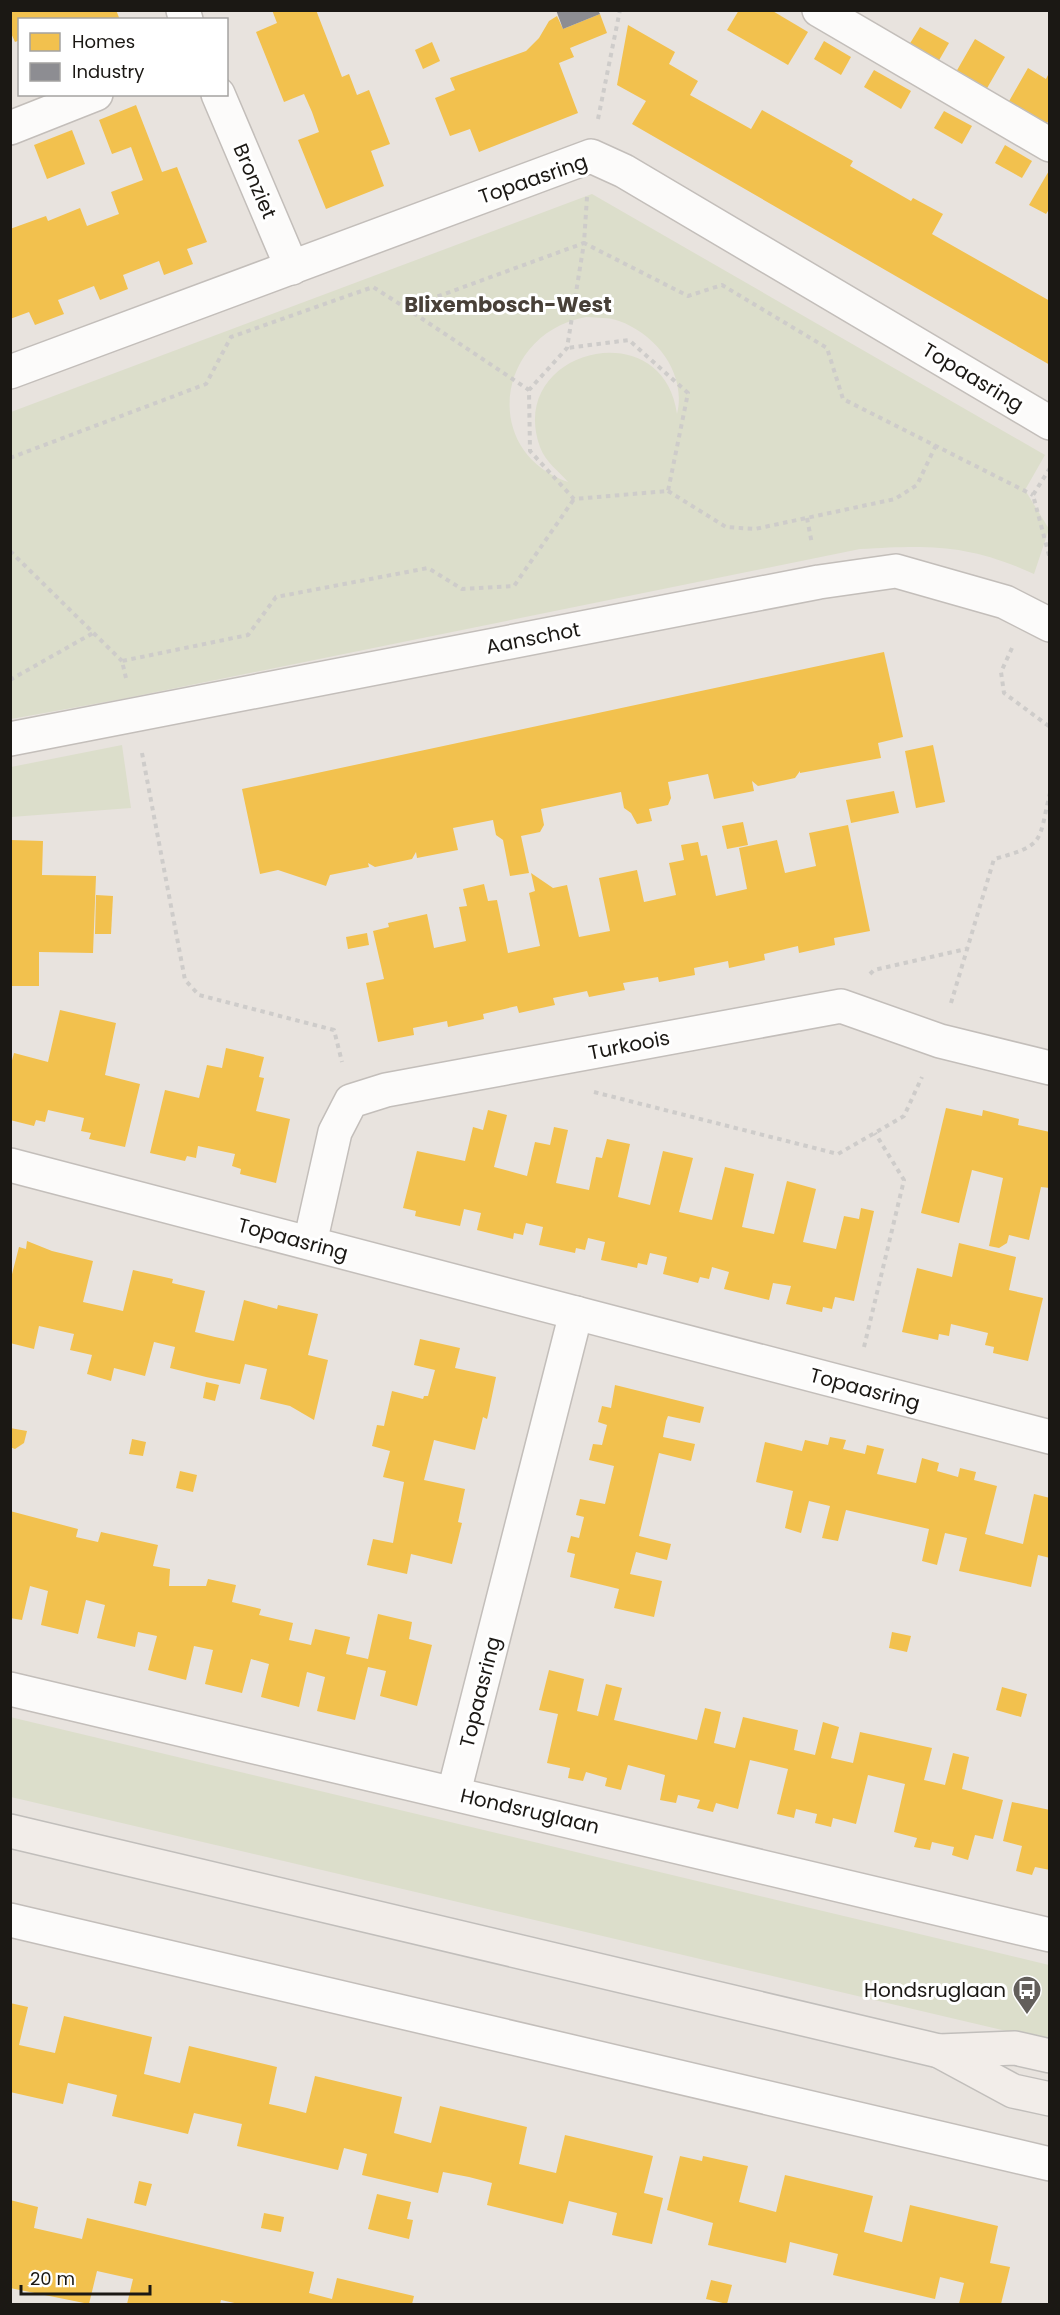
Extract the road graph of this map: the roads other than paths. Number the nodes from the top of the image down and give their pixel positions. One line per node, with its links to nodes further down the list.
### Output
1 (819, 10): 5 (street)
2 (91, 96): 4 (street)
3 (219, 96): 6 (street, Bronziet)
4 (10, 128)
5 (1050, 145)
6 (292, 268): 7 (street, Topaasring); 8 (street, Topaasring)
7 (10, 372)
8 (1050, 423)
9 (1050, 625): 10 (street, Aanschot)
10 (10, 739)
11 (1050, 1068): 13 (street, Turkoois)
12 (10, 1165): 13 (street, Topaasring)
13 (310, 1244): 14 (street, Topaasring)
14 (576, 1313): 15 (street, Topaasring); 17 (street, Topaasring)
15 (1050, 1437)
16 (10, 1689): 17 (street, Hondsruglaan)
17 (454, 1792): 20 (street, Hondsruglaan)
18 (10, 1832): 21 (main road)
19 (10, 1920): 24 (street)
20 (1050, 1935)
21 (939, 2051): 22 (main road); 23 (main road)
22 (1050, 2056)
23 (1050, 2099)
24 (1050, 2164)

